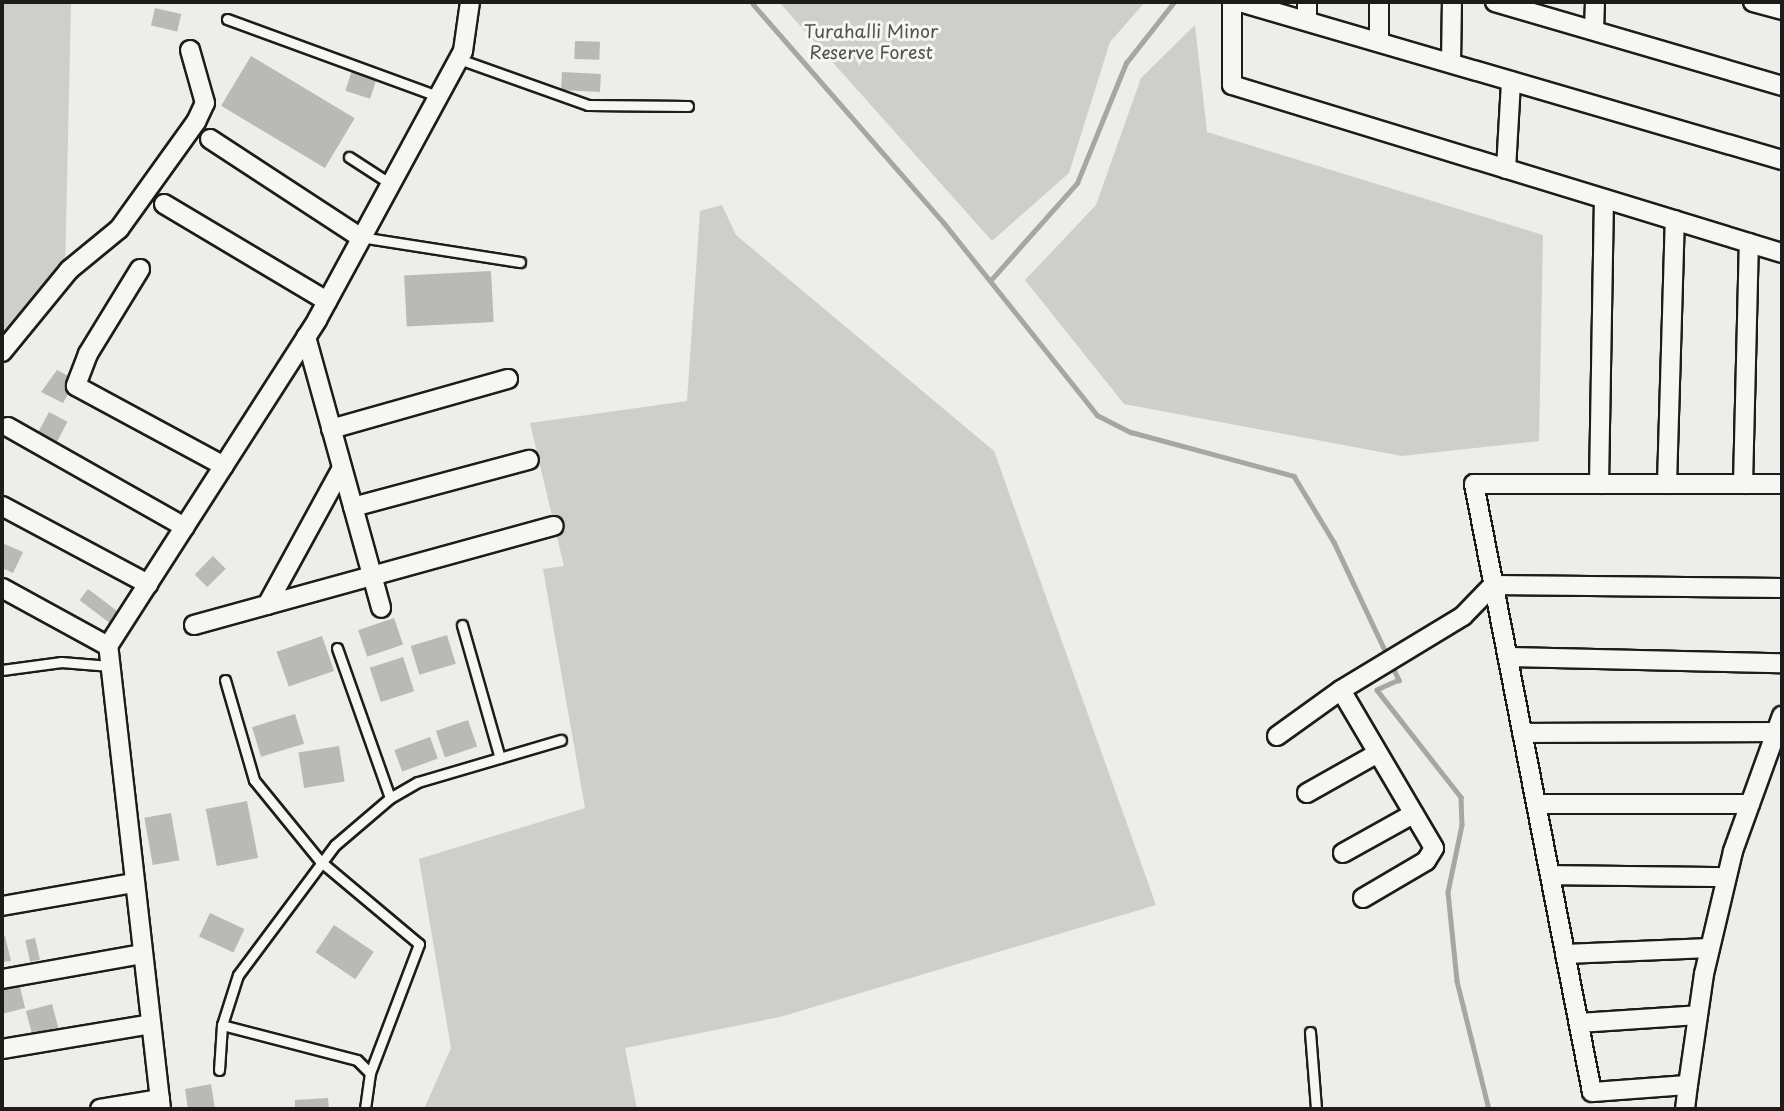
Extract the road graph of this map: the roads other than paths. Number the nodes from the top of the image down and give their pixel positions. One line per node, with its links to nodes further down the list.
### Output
1 (470, 2): 17 (street)
2 (1232, 2): 26 (street)
3 (1240, 2): 13 (street)
4 (1307, 2): 13 (street)
5 (1379, 2): 15 (street)
6 (1452, 2): 18 (street)
7 (1495, 2): 10 (street)
8 (1595, 2): 14 (street)
9 (1753, 2): 11 (street)
10 (1523, 5): 14 (street)
11 (1782, 10)
12 (227, 19): 21 (lane)
13 (1307, 22): 15 (street)
14 (1594, 30): 20 (street)
15 (1379, 42): 18 (street)
16 (190, 50): 38 (street)
17 (459, 59): 21 (street); 22 (lane)
18 (1451, 64): 19 (street)
19 (1511, 81): 25 (street); 26 (street)
20 (1782, 86)
21 (437, 96): 27 (street)
22 (688, 106)
23 (210, 139): 31 (street)
24 (349, 157): 27 (lane)
25 (1782, 160)
26 (1506, 169): 28 (street)
27 (389, 183): 31 (street)
28 (1604, 198): 30 (street); 45 (street)
29 (164, 204): 36 (street)
30 (1675, 220): 32 (street); 46 (street)
31 (360, 237): 34 (lane); 36 (street)
32 (1749, 243): 33 (street); 47 (street)
33 (1782, 253)
34 (520, 262)
35 (140, 268): 43 (street)
36 (327, 301): 37 (street)
37 (306, 337): 41 (street); 43 (street)
38 (2, 352)
39 (508, 379): 41 (street)
40 (8, 427): 52 (street)
41 (331, 429): 44 (street)
42 (529, 460): 50 (street)
43 (224, 466): 52 (street)
44 (342, 468): 50 (street); 58 (street)
45 (1599, 484): 46 (street); 55 (street)
46 (1667, 484): 47 (street)
47 (1743, 484): 48 (street)
48 (1782, 484)
49 (2, 506): 54 (street)
50 (353, 507): 53 (street)
51 (554, 526): 53 (street)
52 (184, 527): 54 (street)
53 (372, 576): 58 (street); 59 (street)
54 (148, 584): 62 (street)
55 (1493, 585): 57 (street); 64 (street); 69 (street)
56 (2, 588): 62 (street)
57 (1782, 588)
58 (267, 605): 60 (street)
59 (381, 608)
60 (194, 625)
61 (462, 625): 75 (lane)
62 (108, 646): 66 (street)
63 (337, 649): 77 (lane)
64 (1508, 657): 65 (street); 71 (street)
65 (1782, 663)
66 (110, 666): 67 (lane); 85 (street)
67 (2, 670)
68 (225, 680): 82 (lane)
69 (1341, 691): 72 (street); 74 (street)
70 (1778, 724): 71 (street); 79 (street)
71 (1522, 733): 78 (street)
72 (1278, 736)
73 (561, 740): 75 (lane)
74 (1378, 753): 76 (street); 80 (street)
75 (500, 758): 77 (lane)
76 (1307, 793)
77 (390, 797): 82 (lane)
78 (1536, 804): 79 (street); 83 (street)
79 (1750, 804): 84 (street)
80 (1413, 814): 81 (street); 86 (street)
81 (1343, 853)
82 (320, 861): 95 (lane); 99 (lane)
83 (1550, 875): 84 (street); 90 (street)
84 (1727, 877): 88 (street)
85 (134, 883): 87 (street); 89 (street)
86 (1363, 898)
87 (2, 906)
88 (1710, 948): 90 (street); 92 (street)
89 (142, 954): 91 (street); 94 (street)
90 (1565, 954): 93 (street)
91 (2, 979)
92 (1698, 1015): 93 (street); 100 (street)
93 (1579, 1023): 100 (street)
94 (151, 1024): 97 (street); 101 (street)
95 (222, 1025): 98 (lane); 99 (lane)
96 (1310, 1032): 104 (lane)
97 (2, 1049)
98 (219, 1070)
99 (370, 1073): 103 (lane)
100 (1688, 1085): 105 (street)
101 (160, 1104): 102 (street)
102 (100, 1109)
103 (365, 1109)
104 (1316, 1109)
105 (1685, 1109)

